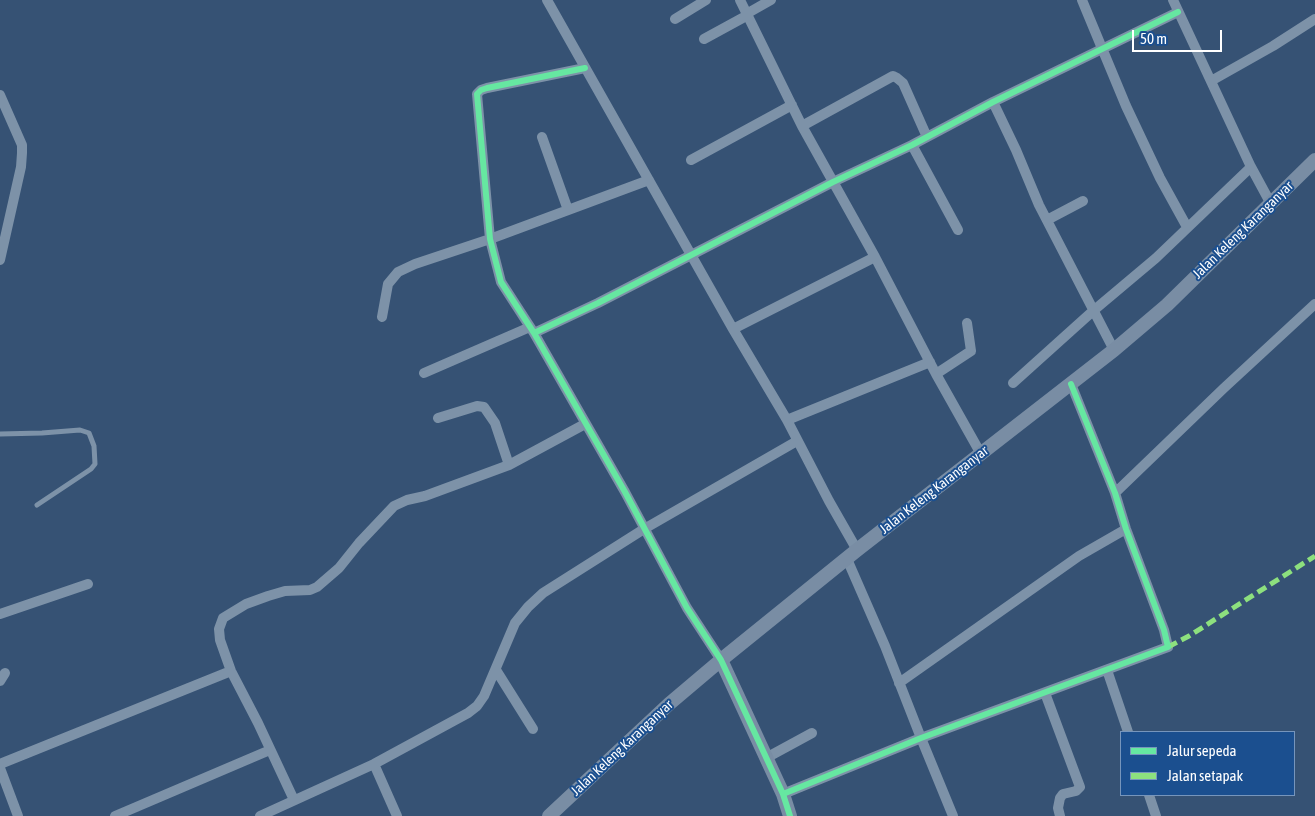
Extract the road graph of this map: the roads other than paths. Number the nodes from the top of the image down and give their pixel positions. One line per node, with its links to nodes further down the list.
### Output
1 (547, 0): 13 (street)
2 (706, 0): 9 (street)
3 (740, 0): 8 (street)
4 (772, 0): 8 (street)
5 (1082, 0): 12 (street)
6 (1173, 0): 7 (street)
7 (1178, 12): 12 (street); 14 (street)
8 (748, 14): 11 (street); 17 (street)
9 (675, 19)
10 (1315, 19): 14 (street)
11 (704, 39)
12 (1103, 50): 16 (street); 31 (street)
13 (585, 68): 25 (street); 33 (street)
14 (1212, 81): 24 (street)
15 (0, 95): 36 (street)
16 (994, 102): 20 (street); 30 (street)
17 (792, 105): 18 (street); 22 (street)
18 (802, 126): 20 (street); 26 (street)
19 (542, 137): 29 (street)
20 (927, 137): 21 (street)
21 (912, 145): 26 (street); 32 (street)
22 (691, 160)
23 (1314, 165): 28 (main road, Jalan Keleng Karanganyar)
24 (1256, 176): 28 (street); 31 (street)
25 (649, 180): 29 (street); 34 (street)
26 (833, 182): 34 (street); 35 (street)
27 (1083, 201): 30 (street)
28 (1271, 204): 43 (main road, Jalan Keleng Karanganyar)
29 (568, 210): 33 (street)
30 (1047, 220): 38 (street)
31 (1187, 227): 38 (street)
32 (958, 230)
33 (490, 239): 39 (street); 42 (street)
34 (692, 254): 41 (street); 42 (street)
35 (875, 257): 41 (street); 44 (street)
36 (0, 260)
37 (1315, 304): 56 (street)
38 (1093, 311): 43 (street); 47 (street)
39 (382, 317)
40 (967, 323): 46 (street)
41 (733, 329): 50 (street)
42 (532, 330): 45 (street); 51 (street)
43 (1114, 350): 48 (main road, Jalan Keleng Karanganyar)
44 (930, 362): 46 (street); 50 (street)
45 (424, 373)
46 (936, 374): 54 (street)
47 (1013, 383)
48 (1071, 384): 54 (main road, Jalan Keleng Karanganyar); 56 (street)
49 (438, 418): 55 (street)
50 (787, 420): 53 (street)
51 (585, 424): 55 (street); 59 (street)
52 (0, 434): 57 (lane)
53 (797, 442): 59 (street); 60 (street)
54 (981, 454): 60 (main road, Jalan Keleng Karanganyar)
55 (509, 465): 66 (street)
56 (1115, 492): 58 (street)
57 (37, 505)
58 (1126, 528): 65 (street); 67 (street)
59 (644, 529): 63 (street); 64 (street)
60 (852, 554): 63 (main road, Jalan Keleng Karanganyar); 67 (street)
61 (88, 584): 62 (street)
62 (0, 614)
63 (720, 660): 74 (main road); 81 (main road, Jalan Keleng Karanganyar)
64 (496, 670): 69 (street); 76 (street)
65 (1107, 670): 68 (street); 70 (street)
66 (231, 671): 73 (street); 75 (street)
67 (899, 683): 72 (street)
68 (1045, 693): 72 (street); 88 (street)
69 (533, 729)
70 (1128, 731)
71 (812, 733): 74 (street)
72 (921, 738): 78 (street); 87 (street)
73 (270, 750): 80 (street); 83 (street)
74 (766, 758): 78 (main road)
75 (0, 764)
76 (374, 764): 80 (street); 85 (street)
77 (0, 768): 82 (street)
78 (784, 794): 86 (main road)
79 (1149, 796): 89 (street)
80 (294, 800): 84 (street)
81 (554, 814)
82 (18, 816)
83 (115, 816)
84 (260, 816)
85 (397, 816)
86 (790, 816)
87 (954, 816)
88 (1060, 816)
89 (1156, 816)

